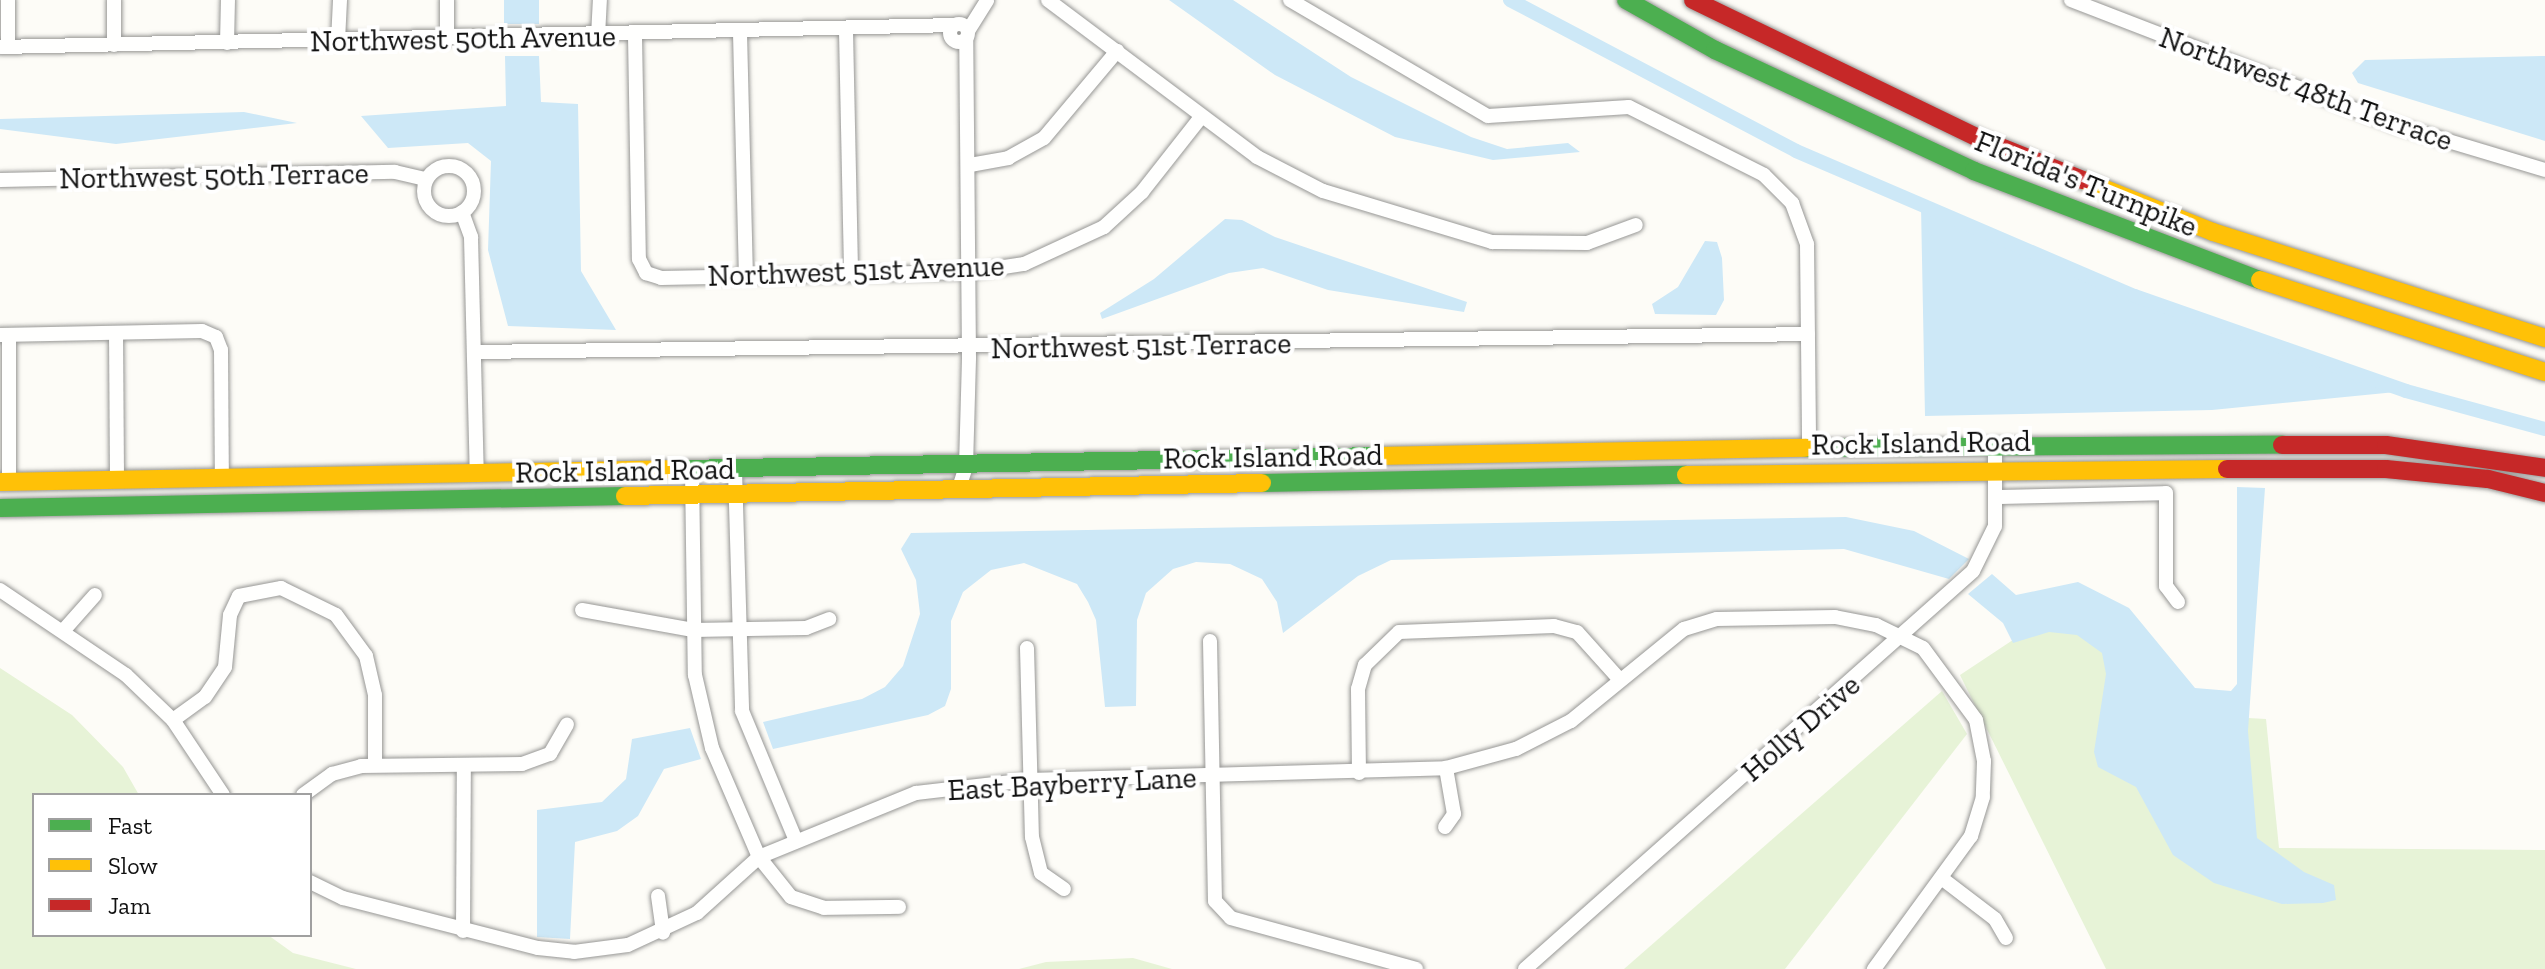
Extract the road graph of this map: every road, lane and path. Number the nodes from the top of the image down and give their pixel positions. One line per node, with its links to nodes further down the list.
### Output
1 (8, 0): 23 (street)
2 (114, 0): 22 (street)
3 (228, 0): 21 (street)
4 (340, 0): 20 (street)
5 (447, 0): 19 (street)
6 (600, 0): 17 (street)
7 (987, 0): 16 (street)
8 (1048, 0): 24 (street)
9 (1290, 0): 36 (street)
10 (1626, 0): 41 (main road, Florida's Turnpike)
11 (1693, 0): 38 (main road, Florida's Turnpike)
12 (2071, 0): 13 (street, Northwest 48th Terrace)
13 (2101, 6): 27 (street, Northwest 48th Terrace)
14 (846, 31): 15 (street, Northwest 50th Avenue); 16 (street, Northwest 50th Avenue); 33 (street)
15 (740, 33): 18 (street, Northwest 50th Avenue); 34 (street)
16 (959, 33): 26 (street)
17 (598, 36): 18 (street, Northwest 50th Avenue); 19 (street, Northwest 50th Avenue)
18 (635, 36): 34 (street, Northwest 51st Avenue)
19 (447, 39): 20 (street, Northwest 50th Avenue)
20 (338, 41): 21 (street, Northwest 50th Avenue)
21 (227, 43): 22 (street, Northwest 50th Avenue)
22 (114, 45): 23 (street, Northwest 50th Avenue)
23 (4, 47)
24 (1117, 51): 25 (street); 26 (street)
25 (1201, 117): 31 (street); 32 (street, Northwest 51st Avenue)
26 (970, 165): 32 (street)
27 (2545, 170)
28 (426, 179): 29 (street, Northwest 50th Terrace); 30 (street); 30 (street)
29 (0, 180)
30 (462, 212): 40 (street)
31 (1636, 225)
32 (971, 272): 33 (street, Northwest 51st Avenue); 39 (street)
33 (851, 274): 34 (street, Northwest 51st Avenue)
34 (746, 277)
35 (116, 333): 37 (street); 52 (street); 53 (street)
36 (1808, 334): 39 (street, Northwest 51st Terrace); 43 (street)
37 (5, 335): 54 (street)
38 (2545, 338)
39 (969, 347): 40 (street, Northwest 51st Terrace); 45 (street)
40 (475, 352): 50 (street)
41 (2545, 372)
42 (1995, 444): 43 (main road, Rock Island Road); 44 (main road, Rock Island Road); 47 (street, Holly Drive)
43 (1809, 448): 45 (main road, Rock Island Road)
44 (2468, 453): 46 (main road, Rock Island Road); 51 (main road)
45 (966, 466): 48 (main road, Rock Island Road); 55 (street)
46 (2545, 468)
47 (1995, 469): 51 (main road, Rock Island Road); 55 (main road, Rock Island Road); 58 (street, Holly Drive)
48 (735, 471): 49 (main road, Rock Island Road); 57 (street)
49 (692, 472): 50 (main road, Rock Island Road); 59 (street)
50 (477, 475): 52 (main road, Rock Island Road)
51 (2465, 476): 56 (main road, Rock Island Road)
52 (222, 478): 53 (main road, Rock Island Road)
53 (117, 480): 54 (main road, Rock Island Road)
54 (5, 482)
55 (958, 491): 57 (main road, Rock Island Road)
56 (2545, 493)
57 (736, 497): 59 (main road, Rock Island Road); 66 (street)
58 (1996, 497): 63 (street); 69 (street, Holly Drive)
59 (693, 498): 60 (main road, Rock Island Road); 67 (street)
60 (0, 508)
61 (0, 590): 68 (street)
62 (95, 595): 68 (street)
63 (2178, 602)
64 (582, 610): 67 (street)
65 (829, 619): 66 (street)
66 (736, 629): 67 (street); 84 (street)
67 (693, 630): 85 (street)
68 (63, 631): 73 (street)
69 (1906, 636): 72 (street, East Bayberry Lane); 86 (street); 95 (street, Holly Drive)
70 (1210, 641): 79 (street)
71 (1027, 648): 80 (street)
72 (1620, 680): 77 (street, East Bayberry Lane); 78 (street)
73 (173, 720): 75 (street); 81 (street)
74 (567, 724): 76 (street)
75 (375, 765): 76 (street); 82 (street)
76 (464, 767): 91 (street)
77 (1446, 768): 78 (street, East Bayberry Lane); 83 (street)
78 (1359, 773): 79 (street, East Bayberry Lane)
79 (1213, 778): 80 (street, East Bayberry Lane); 94 (street)
80 (1029, 780): 84 (street, East Bayberry Lane); 88 (street)
81 (222, 793)
82 (306, 793)
83 (1445, 827)
84 (796, 841): 85 (street, East Bayberry Lane)
85 (759, 857): 90 (street); 92 (street, East Bayberry Lane)
86 (1944, 880): 93 (street); 96 (street)
87 (312, 883): 91 (street, East Bayberry Lane)
88 (1064, 889)
89 (658, 896): 92 (street)
90 (899, 907)
91 (463, 931): 92 (street, East Bayberry Lane)
92 (663, 933)
93 (2006, 938)
94 (1416, 969)
95 (1525, 969)
96 (1874, 969)

